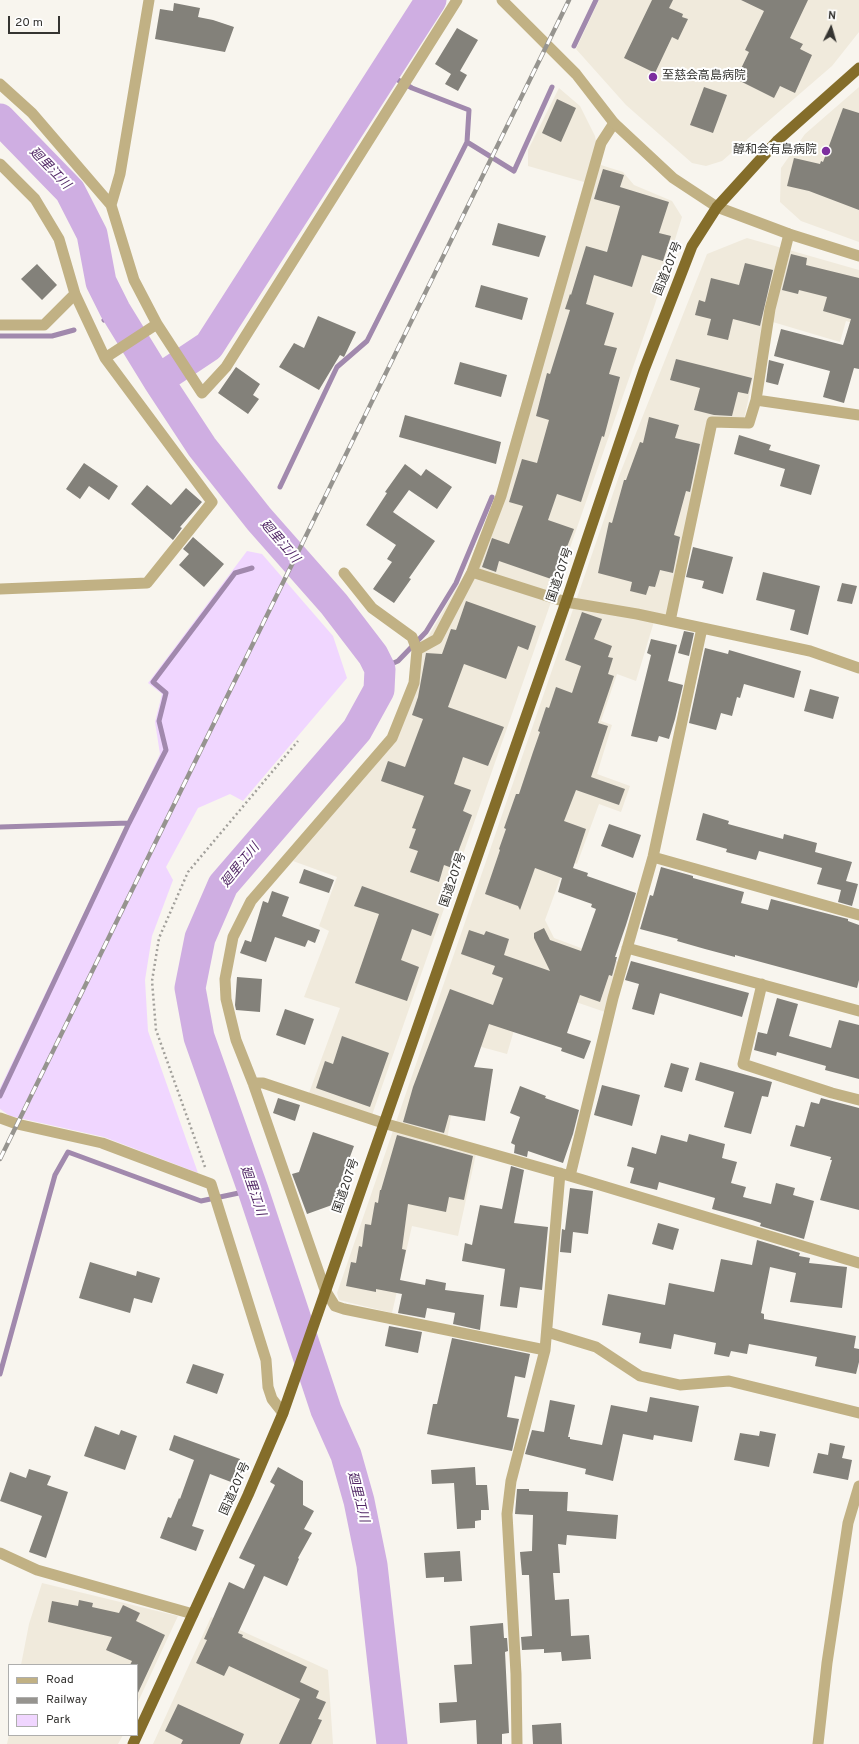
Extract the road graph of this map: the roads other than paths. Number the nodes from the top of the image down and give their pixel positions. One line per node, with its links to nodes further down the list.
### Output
1 (149, 0): 8 (street)
2 (458, 0): 13 (street)
3 (502, 0): 6 (street)
4 (859, 68): 9 (highway, 国道207号)
5 (0, 84): 8 (street)
6 (614, 123): 9 (street); 18 (street)
7 (0, 164): 12 (street)
8 (111, 205): 13 (street)
9 (717, 207): 10 (street); 21 (highway, 国道207号)
10 (790, 234): 11 (street); 16 (street)
11 (859, 256)
12 (75, 294): 14 (street); 15 (street)
13 (158, 324): 15 (street)
14 (0, 325)
15 (105, 358): 20 (street)
16 (756, 400): 17 (street); 22 (street)
17 (859, 415)
18 (472, 572): 21 (street); 24 (street)
19 (344, 573): 24 (street)
20 (0, 589)
21 (566, 602): 22 (street); 34 (highway, 国道207号)
22 (670, 621): 23 (street)
23 (702, 628): 25 (street); 26 (street)
24 (417, 650): 31 (street)
25 (859, 668)
26 (653, 857): 27 (street); 28 (street)
27 (859, 915)
28 (627, 948): 29 (street); 35 (street)
29 (762, 984): 30 (street); 32 (street)
30 (859, 1011)
31 (253, 1083): 34 (street); 37 (street)
32 (859, 1100)
33 (0, 1118): 40 (street)
34 (383, 1123): 35 (street); 37 (highway, 国道207号)
35 (565, 1175): 36 (street); 38 (street)
36 (859, 1264)
37 (325, 1290): 39 (street); 40 (highway, 国道207号)
38 (547, 1332): 39 (street); 41 (street)
39 (545, 1350): 46 (street)
40 (282, 1412): 44 (highway, 国道207号)
41 (859, 1413)
42 (859, 1486): 47 (street)
43 (0, 1553): 44 (street)
44 (193, 1614): 45 (highway, 国道207号)
45 (138, 1733)
46 (518, 1744)
47 (818, 1744)

